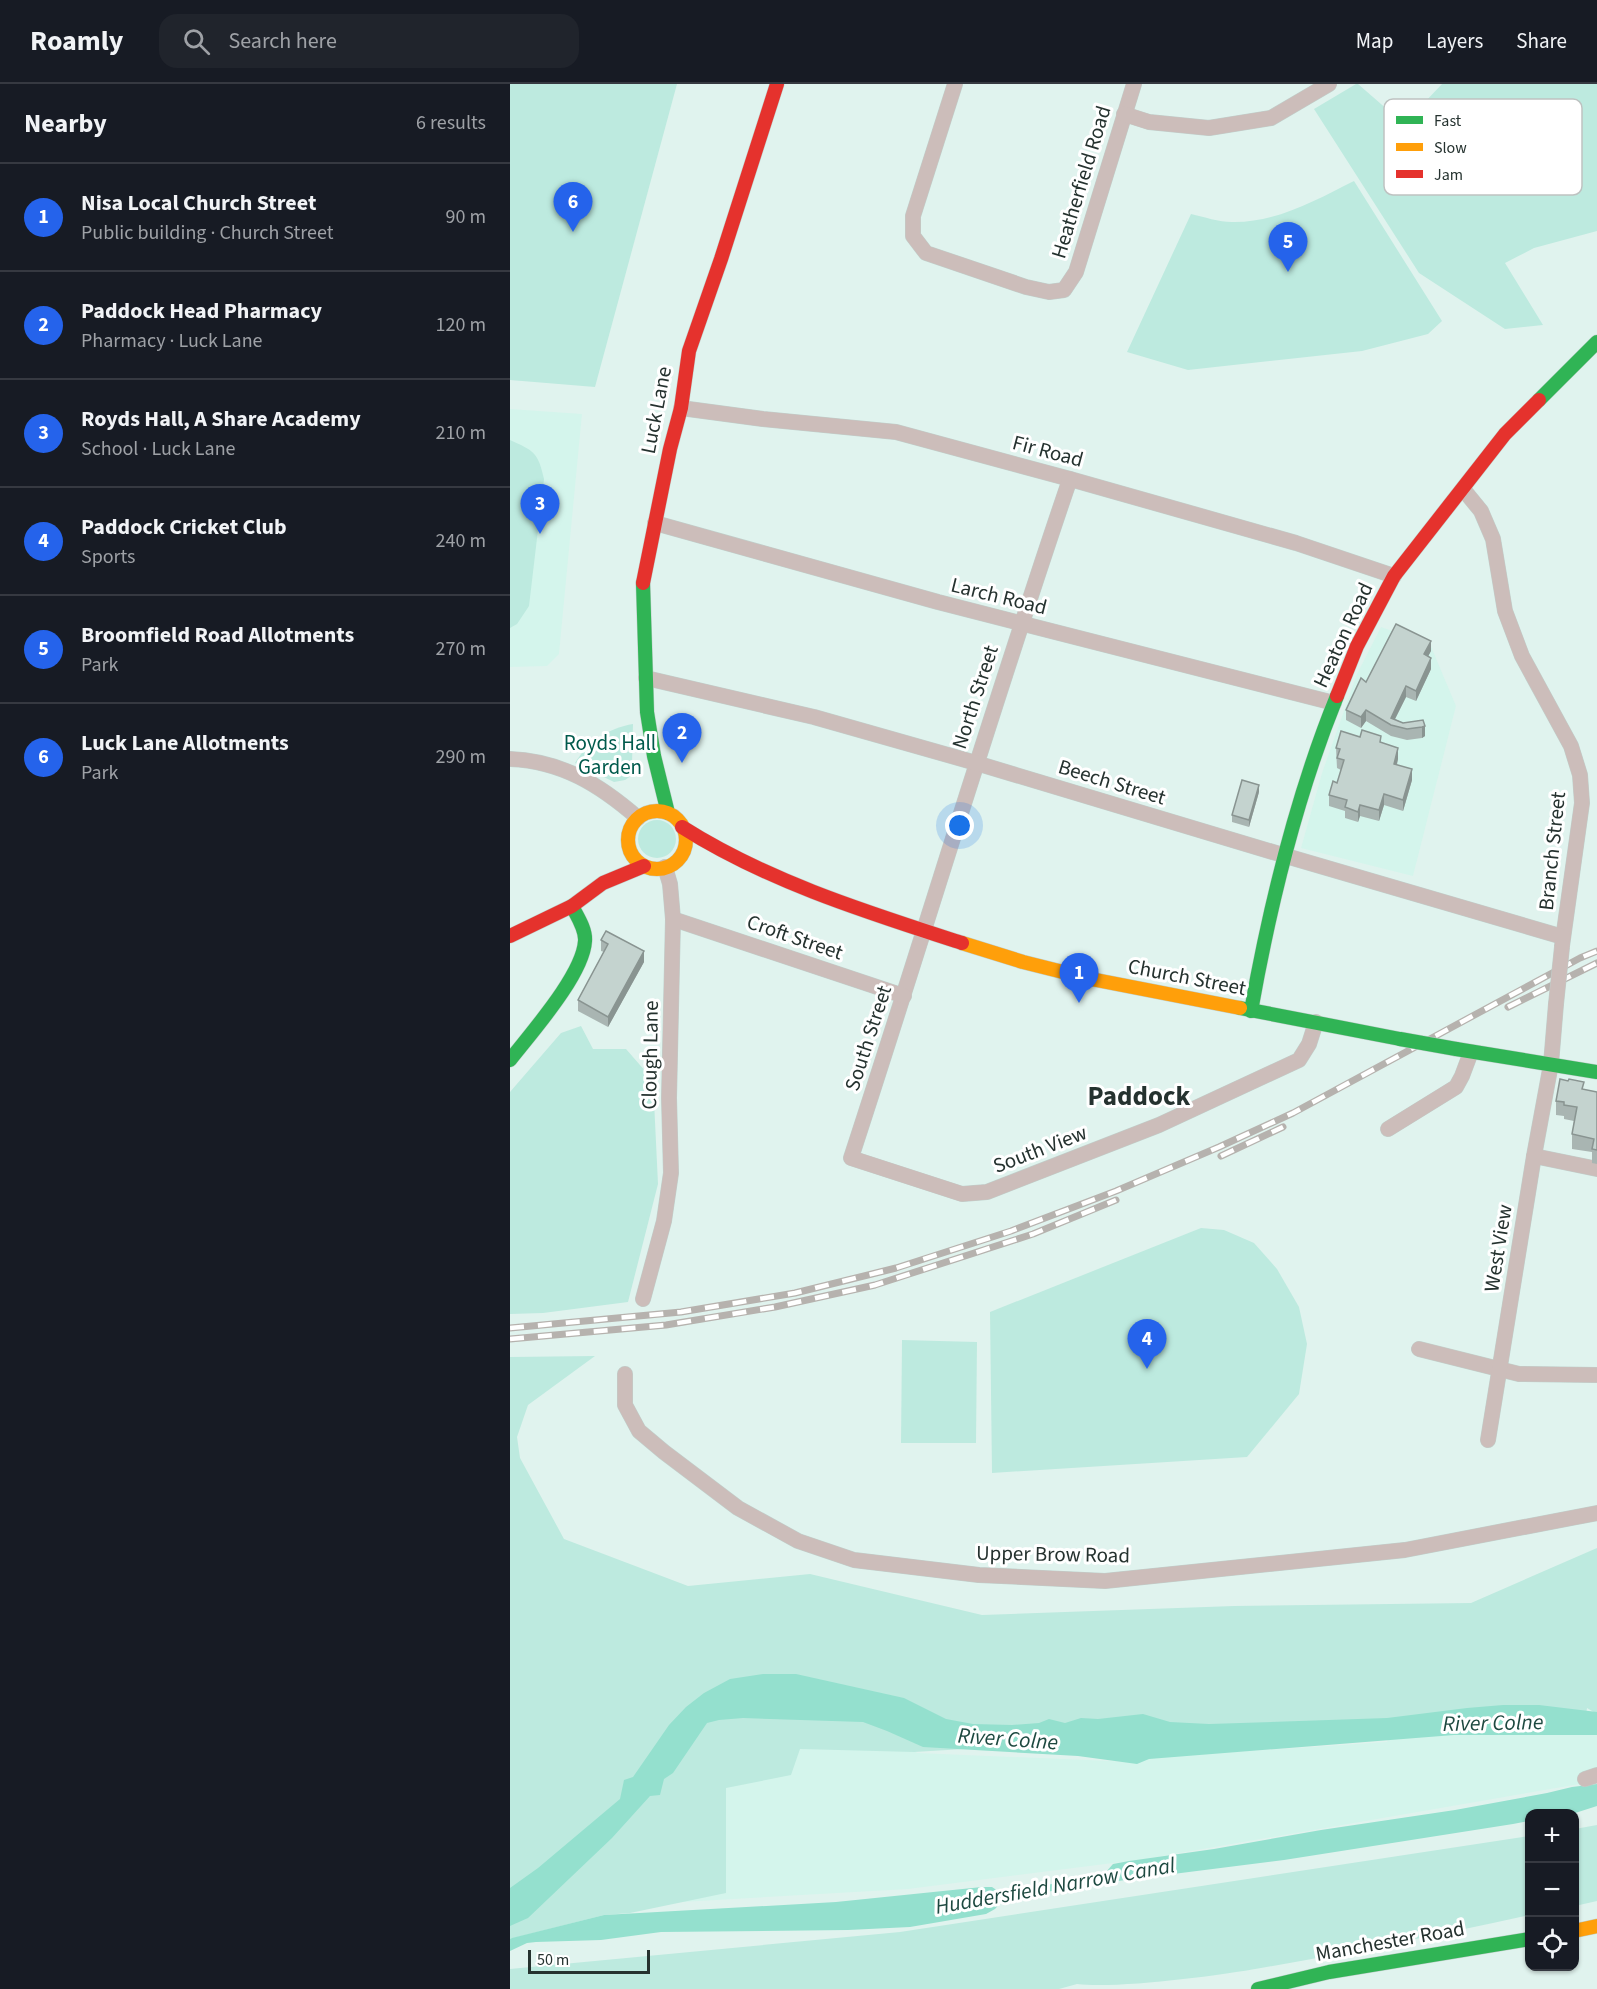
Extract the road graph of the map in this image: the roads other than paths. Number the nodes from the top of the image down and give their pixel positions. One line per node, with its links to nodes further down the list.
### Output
1 (777, 84): 7 (street, Luck Lane)
2 (956, 84): 5 (street, Heatherfield Road)
3 (1134, 84): 5 (street, Heatherfield Road)
4 (1329, 84): 5 (street)
5 (1124, 114)
6 (1594, 349): 9 (street, Heaton Road)
7 (681, 408): 8 (street, Fir Road); 10 (street, Luck Lane)
8 (1070, 479): 11 (street, Fir Road); 12 (street, North Street)
9 (1463, 489): 11 (street, Heaton Road); 32 (street, Branch Street)
10 (655, 523): 12 (street, Larch Road); 13 (street, Luck Lane)
11 (1394, 576): 14 (street, Heaton Road)
12 (1021, 623): 14 (street, Larch Road); 17 (street, North Street)
13 (646, 678): 15 (street, Luck Lane); 17 (street, Beech Street)
14 (1334, 703): 24 (street, Heaton Road)
15 (654, 756): 18 (street, Luck Lane); 19 (street, Luck Lane)
16 (510, 759): 18 (street)
17 (976, 763): 24 (street, Beech Street); 30 (street, North Street)
18 (644, 806): 19 (street); 22 (street)
19 (668, 813): 20 (street)
20 (682, 827): 21 (street, Church Street); 23 (street)
21 (716, 848): 23 (street); 30 (street, Church Street)
22 (630, 850): 25 (street); 27 (street)
23 (681, 856): 26 (street)
24 (1286, 856): 32 (street, Beech Street); 34 (street, Heaton Road)
25 (644, 866): 26 (street); 27 (street)
26 (665, 867): 29 (street, Clough Lane)
27 (603, 883): 28 (street)
28 (572, 906): 31 (street); 37 (street)
29 (673, 919): 33 (street, Croft Street); 44 (street, Clough Lane)
30 (925, 931): 33 (street, South Street); 34 (street, Church Street)
31 (510, 936)
32 (1562, 942): 38 (street, Branch Street, bridge)
33 (904, 996): 42 (street, South Street)
34 (1251, 1011): 35 (street, Church Street)
35 (1316, 1022): 36 (street, Church Street, bridge); 42 (street, South View)
36 (1464, 1051): 38 (street, Church Street); 40 (street)
37 (510, 1060)
38 (1551, 1064): 39 (street, Church Street); 41 (street, West View)
39 (1597, 1072)
40 (1388, 1129)
41 (1534, 1156): 43 (street); 46 (street, West View)
42 (851, 1158)
43 (1597, 1169)
44 (643, 1299)
45 (1419, 1348): 46 (street)
46 (1499, 1369): 48 (street); 49 (street, West View)
47 (625, 1374): 50 (street, Upper Brow Road)
48 (1597, 1376)
49 (1488, 1440)
50 (1597, 1514)
51 (1597, 1926): 52 (street)
52 (1579, 1930)
53 (1525, 1940): 54 (street, Manchester Road)
54 (1258, 1989)

